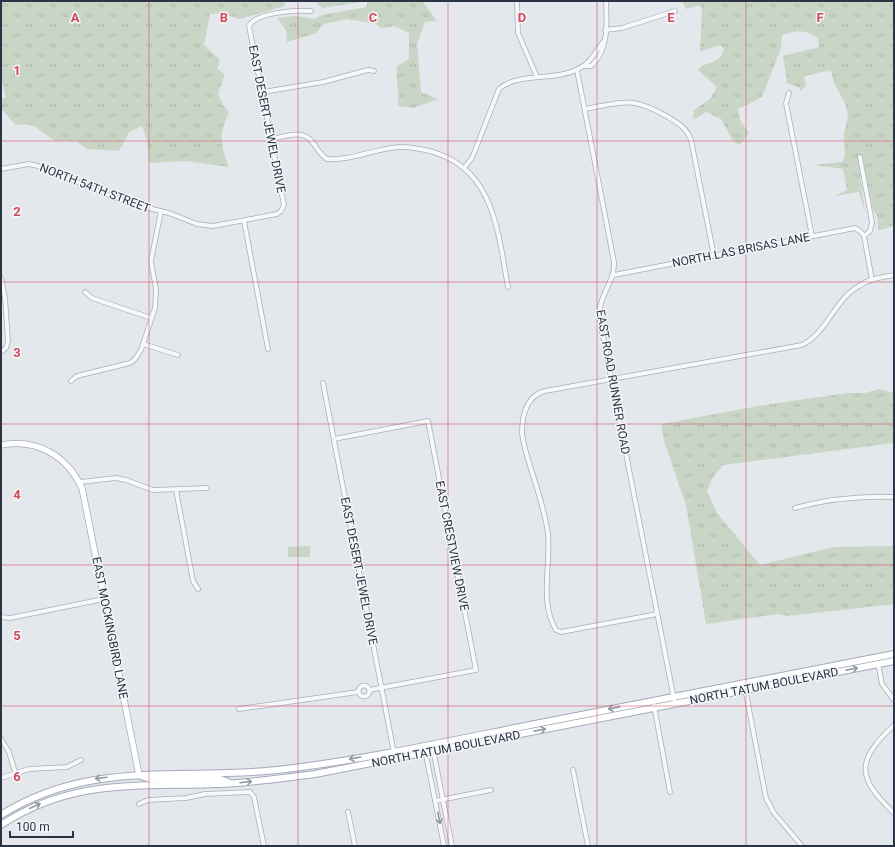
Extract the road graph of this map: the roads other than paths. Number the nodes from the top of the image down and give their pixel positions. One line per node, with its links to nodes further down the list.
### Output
1 (517, 1): 8 (street)
2 (606, 1): 5 (street)
3 (311, 11): 9 (street, EAST DESERT JEWEL DRIVE)
4 (675, 11): 5 (street)
5 (605, 30): 6 (street)
6 (577, 70): 8 (street); 11 (street)
7 (374, 72): 9 (street)
8 (537, 77): 14 (street)
9 (263, 92): 12 (street, EAST DESERT JEWEL DRIVE)
10 (789, 93): 19 (street)
11 (585, 109): 21 (street); 22 (street)
12 (272, 139): 14 (street); 17 (street, EAST DESERT JEWEL DRIVE)
13 (860, 158): 20 (street)
14 (464, 168): 26 (street)
15 (1, 169): 16 (street, NORTH 54TH STREET)
16 (161, 211): 18 (street, NORTH 54TH STREET); 28 (street)
17 (281, 211): 18 (street, NORTH 54TH STREET)
18 (244, 221): 30 (street)
19 (812, 236): 20 (street, NORTH LAS BRISAS LANE); 21 (street, NORTH LAS BRISAS LANE)
20 (864, 236): 25 (street)
21 (714, 256): 22 (street, NORTH LAS BRISAS LANE)
22 (614, 275): 33 (street, EAST ROAD RUNNER ROAD)
23 (894, 275): 25 (street)
24 (1, 278): 31 (street)
25 (872, 280): 33 (street)
26 (508, 287)
27 (85, 292): 28 (street)
28 (151, 318): 29 (street)
29 (143, 344): 32 (street); 34 (street)
30 (268, 349)
31 (1, 352)
32 (178, 355)
33 (611, 378): 45 (street, EAST ROAD RUNNER ROAD); 45 (street)
34 (71, 381)
35 (323, 383): 36 (street, EAST DESERT JEWEL DRIVE)
36 (334, 439): 52 (street, EAST DESERT JEWEL DRIVE); 52 (street, EAST CRESTVIEW DRIVE)
37 (1, 445): 38 (street)
38 (80, 482): 40 (street); 44 (street, EAST MOCKINGBIRD LANE)
39 (207, 488): 40 (street)
40 (176, 490): 43 (street)
41 (894, 497): 42 (street)
42 (795, 508)
43 (198, 589)
44 (104, 599): 46 (street); 70 (street, EAST MOCKINGBIRD LANE)
45 (657, 614): 55 (street, EAST ROAD RUNNER ROAD)
46 (1, 617)
47 (894, 654): 48 (main road, NORTH TATUM BOULEVARD)
48 (877, 657): 50 (street); 51 (main road, NORTH TATUM BOULEVARD)
49 (894, 661): 50 (main road, NORTH TATUM BOULEVARD)
50 (878, 664): 51 (main road, NORTH TATUM BOULEVARD, one-way to 50); 56 (street)
51 (745, 686): 55 (main road, NORTH TATUM BOULEVARD); 87 (street)
52 (381, 688): 53 (street); 64 (street, EAST DESERT JEWEL DRIVE)
53 (369, 690): 54 (street); 54 (street)
54 (358, 692): 59 (street)
55 (674, 700): 57 (main road, NORTH TATUM BOULEVARD); 58 (main road, NORTH TATUM BOULEVARD)
56 (894, 700)
57 (653, 701): 58 (street); 63 (main road, NORTH TATUM BOULEVARD, one-way to 63)
58 (654, 708): 63 (main road, NORTH TATUM BOULEVARD, one-way to 58); 74 (street)
59 (239, 709)
60 (894, 725): 79 (street)
61 (1, 739): 69 (street)
62 (424, 746): 63 (main road, NORTH TATUM BOULEVARD); 64 (main road, NORTH TATUM BOULEVARD); 65 (street)
63 (433, 747): 65 (main road, NORTH TATUM BOULEVARD); 75 (street)
64 (394, 751): 66 (street, EAST DESERT JEWEL DRIVE); 70 (main road, NORTH TATUM BOULEVARD, one-way to 70)
65 (426, 752): 66 (main road, NORTH TATUM BOULEVARD); 76 (street)
66 (396, 759): 72 (main road, NORTH TATUM BOULEVARD, one-way to 66)
67 (81, 760): 69 (street)
68 (573, 770): 86 (street)
69 (15, 772): 71 (street)
70 (140, 775): 72 (main road); 80 (main road, NORTH TATUM BOULEVARD, one-way to 80)
71 (1, 778)
72 (233, 783): 81 (main road, NORTH TATUM BOULEVARD, one-way to 72)
73 (491, 790): 75 (street)
74 (670, 792)
75 (443, 799): 76 (street); 85 (street)
76 (435, 801): 84 (street, one-way to 84)
77 (139, 804): 82 (street)
78 (348, 812): 83 (street)
79 (894, 813)
80 (1, 815)
81 (1, 825)
82 (264, 846)
83 (355, 846)
84 (444, 846)
85 (452, 846)
86 (588, 846)
87 (802, 846)

